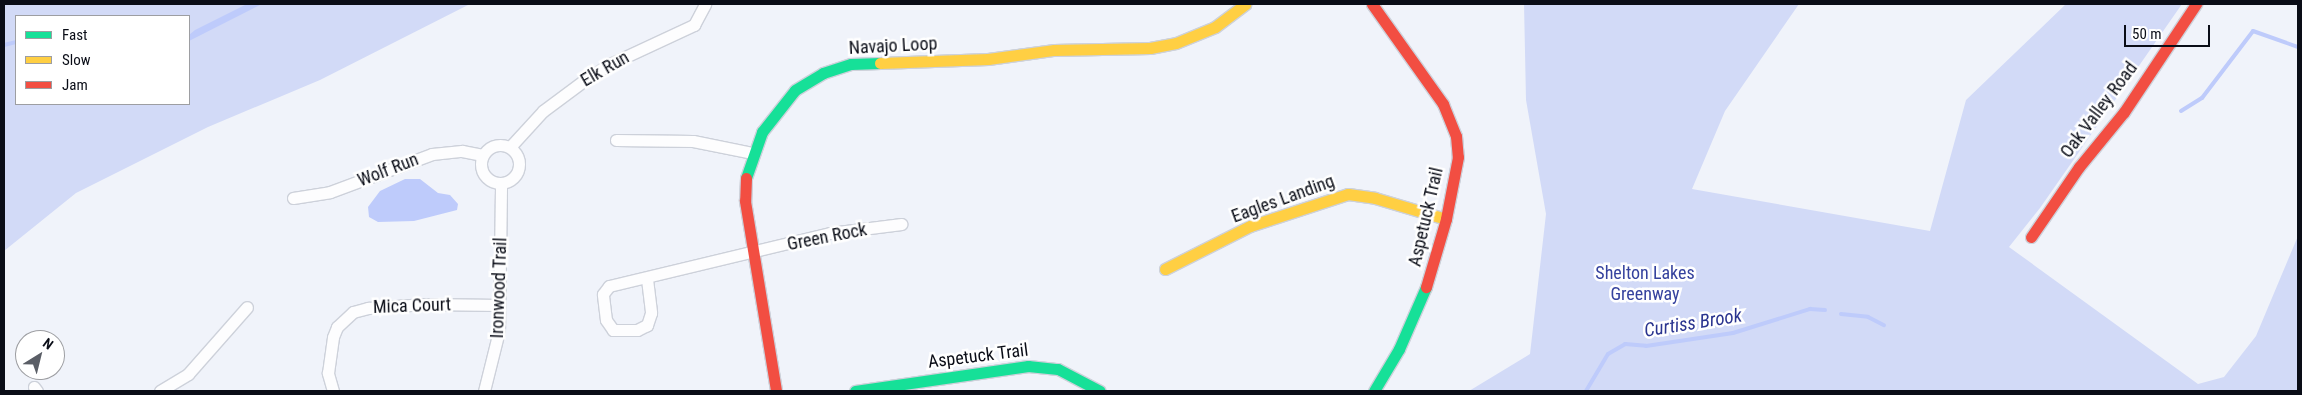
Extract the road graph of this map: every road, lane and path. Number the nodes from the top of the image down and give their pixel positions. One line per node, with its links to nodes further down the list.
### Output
1 (705, 4): 6 (street, Elk Run)
2 (1245, 4): 7 (street, Navajo Loop)
3 (1372, 4): 11 (street, Aspetuck Trail)
4 (2196, 4): 13 (street, Oak Valley Road)
5 (616, 140): 7 (street)
6 (510, 147): 8 (street); 9 (street)
7 (752, 153): 14 (street, Navajo Loop)
8 (483, 155): 9 (street); 10 (street, Wolf Run)
9 (501, 183): 17 (street, Ironwood Trail)
10 (294, 198)
11 (1446, 219): 15 (street, Eagles Landing); 25 (street, Aspetuck Trail)
12 (901, 224): 14 (street, Green Rock)
13 (2032, 237)
14 (753, 252): 16 (street, Green Rock); 22 (street, Navajo Loop)
15 (1165, 269)
16 (647, 279): 16 (street)
17 (500, 305): 20 (street, Mica Court); 21 (street, Ironwood Trail)
18 (247, 307): 19 (street)
19 (160, 391)
20 (333, 391)
21 (484, 391)
22 (776, 391)
23 (855, 391): 24 (street, Aspetuck Trail)
24 (1100, 391)
25 (1374, 391)

